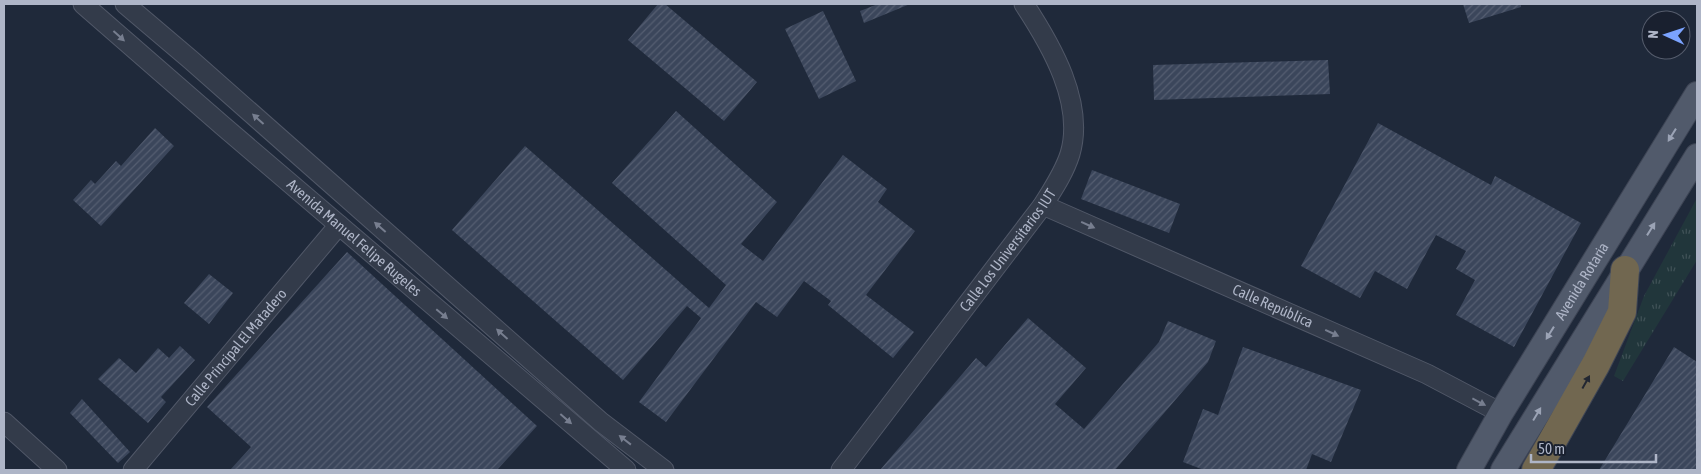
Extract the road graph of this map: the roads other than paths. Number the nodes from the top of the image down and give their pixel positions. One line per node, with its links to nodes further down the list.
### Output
1 (83, 4): 7 (street, Avenida Manuel Felipe Rugeles, one-way to 7)
2 (125, 4): 14 (street, Avenida Manuel Felipe Rugeles, one-way to 2)
3 (1024, 4): 6 (street, Calle Los Universitarios IUT)
4 (1697, 94): 9 (main road, Avenida Rotaria, one-way to 9)
5 (1697, 156): 8 (main road, Avenida Rotaria, one-way to 5)
6 (1043, 205): 9 (street, Calle República, one-way to 9); 15 (street, Calle Los Universitarios IUT)
7 (339, 225): 12 (street, Calle Principal El Matadero); 13 (street, Avenida Manuel Felipe Rugeles, one-way to 13)
8 (1625, 270): 17 (main road, Avenida Rotaria, one-way to 8); 18 (highway, one-way to 8)
9 (1501, 413): 16 (main road, Avenida Rotaria)
10 (4, 422): 11 (street)
11 (57, 470)
12 (133, 470)
13 (626, 470)
14 (664, 470)
15 (841, 470)
16 (1470, 470)
17 (1503, 470)
18 (1536, 470)

